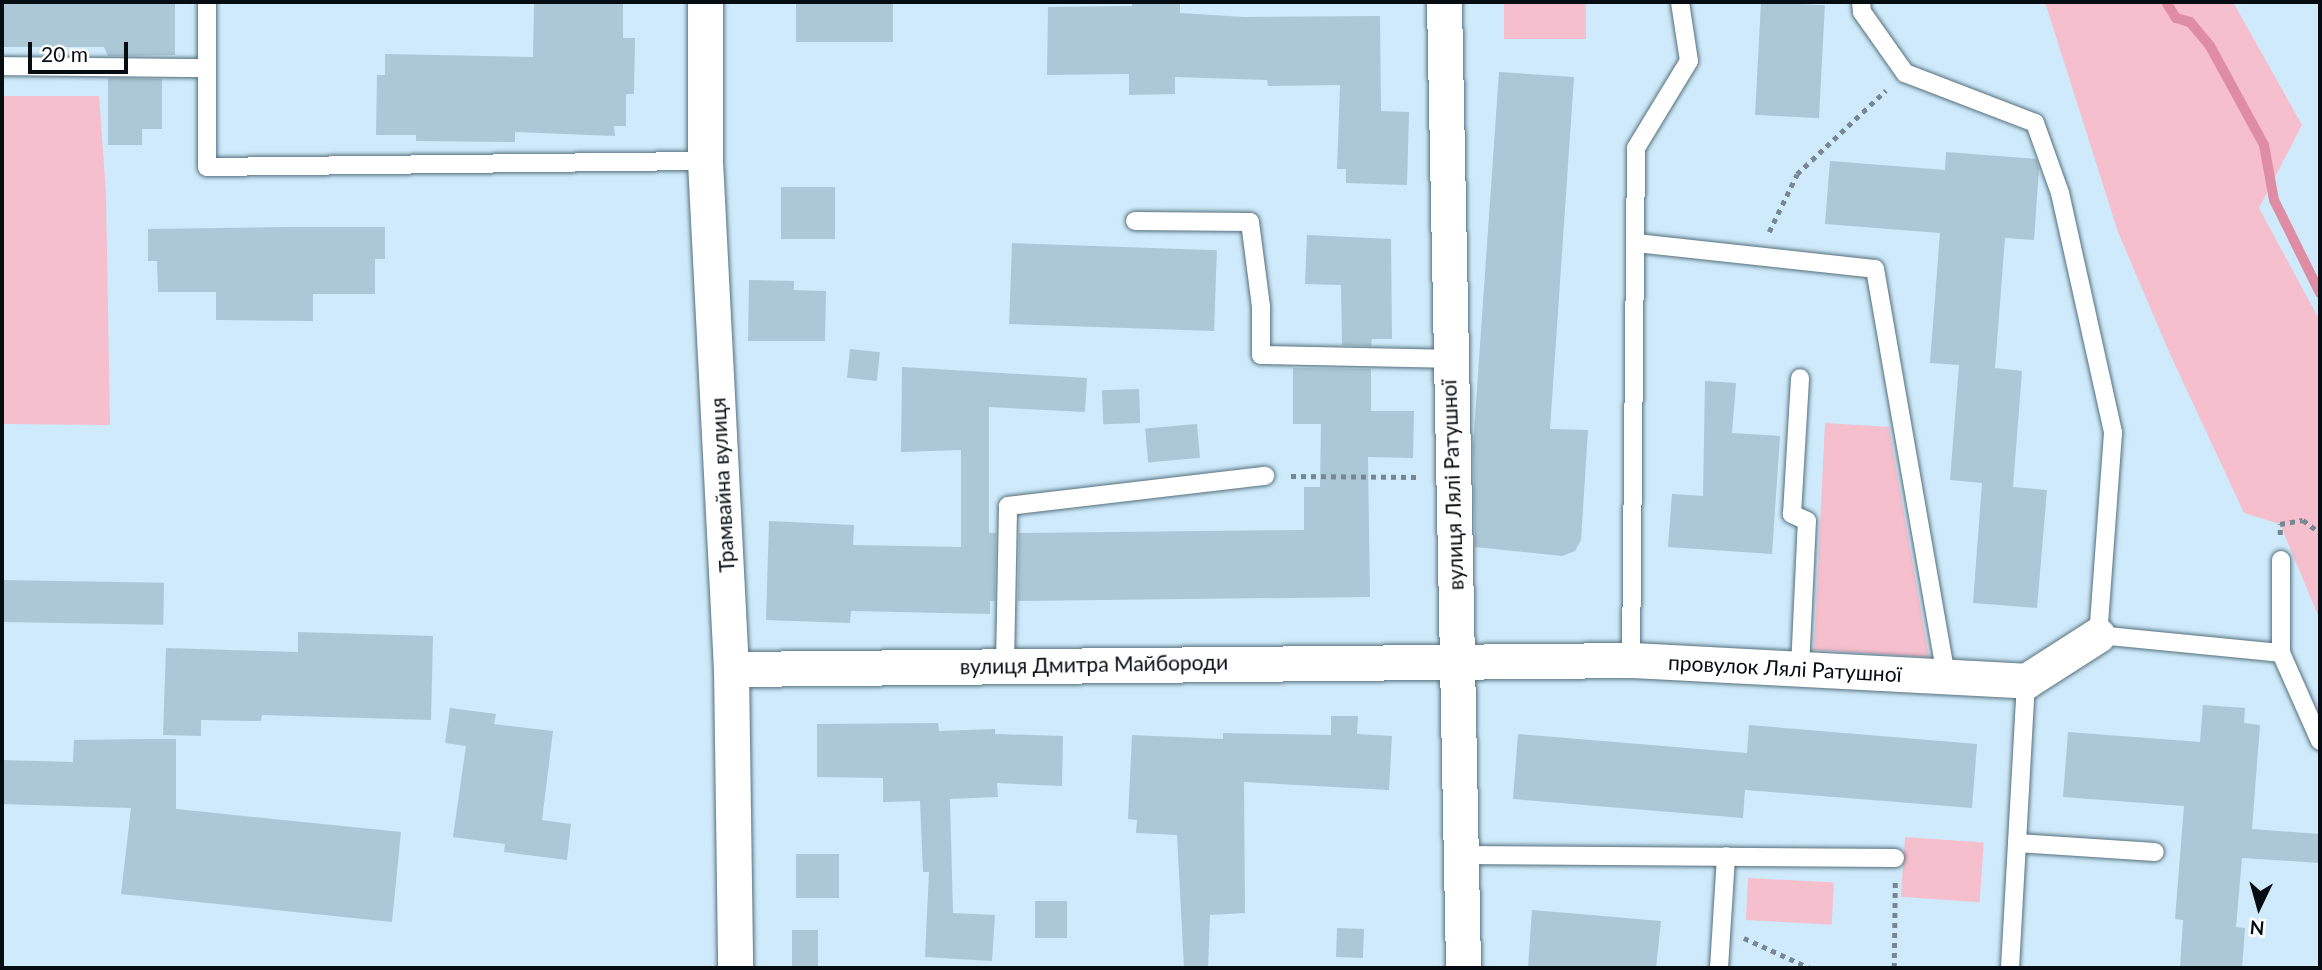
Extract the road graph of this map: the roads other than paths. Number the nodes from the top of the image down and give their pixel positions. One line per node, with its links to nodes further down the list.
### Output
1 (208, 2): 7 (lane)
2 (705, 2): 8 (street, Трамвайна вулиця)
3 (1444, 2): 11 (street, вулиця Лялі Ратушної)
4 (1680, 2): 10 (lane)
5 (1861, 2): 15 (lane)
6 (2, 65): 7 (lane)
7 (205, 68): 8 (lane)
8 (705, 161): 21 (street, Трамвайна вулиця)
9 (1135, 221): 11 (lane)
10 (1636, 243): 18 (lane); 22 (lane)
11 (1448, 359): 17 (street, вулиця Лялі Ратушної)
12 (1800, 378): 20 (lane)
13 (1265, 476): 19 (lane)
14 (2281, 560): 16 (lane)
15 (2098, 635): 16 (lane); 23 (street)
16 (2281, 653): 24 (lane)
17 (1458, 659): 18 (street, провулок Лялі Ратушної); 19 (street, вулиця Дмитра Майбороди); 27 (street, вулиця Лялі Ратушної)
18 (1631, 660): 20 (street, провулок Лялі Ратушної)
19 (1005, 666): 21 (street, вулиця Дмитра Майбороди)
20 (1800, 668): 22 (street, провулок Лялі Ратушної)
21 (731, 669): 30 (street, Трамвайна вулиця)
22 (1946, 677): 23 (street, провулок Лялі Ратушної)
23 (2026, 681): 25 (lane)
24 (2320, 741)
25 (2017, 843): 26 (lane); 33 (lane)
26 (2155, 852)
27 (1462, 855): 28 (lane); 31 (street, вулиця Лялі Ратушної)
28 (1726, 856): 29 (lane); 32 (lane)
29 (1895, 858)
30 (735, 968)
31 (1463, 968)
32 (1719, 968)
33 (2010, 968)

